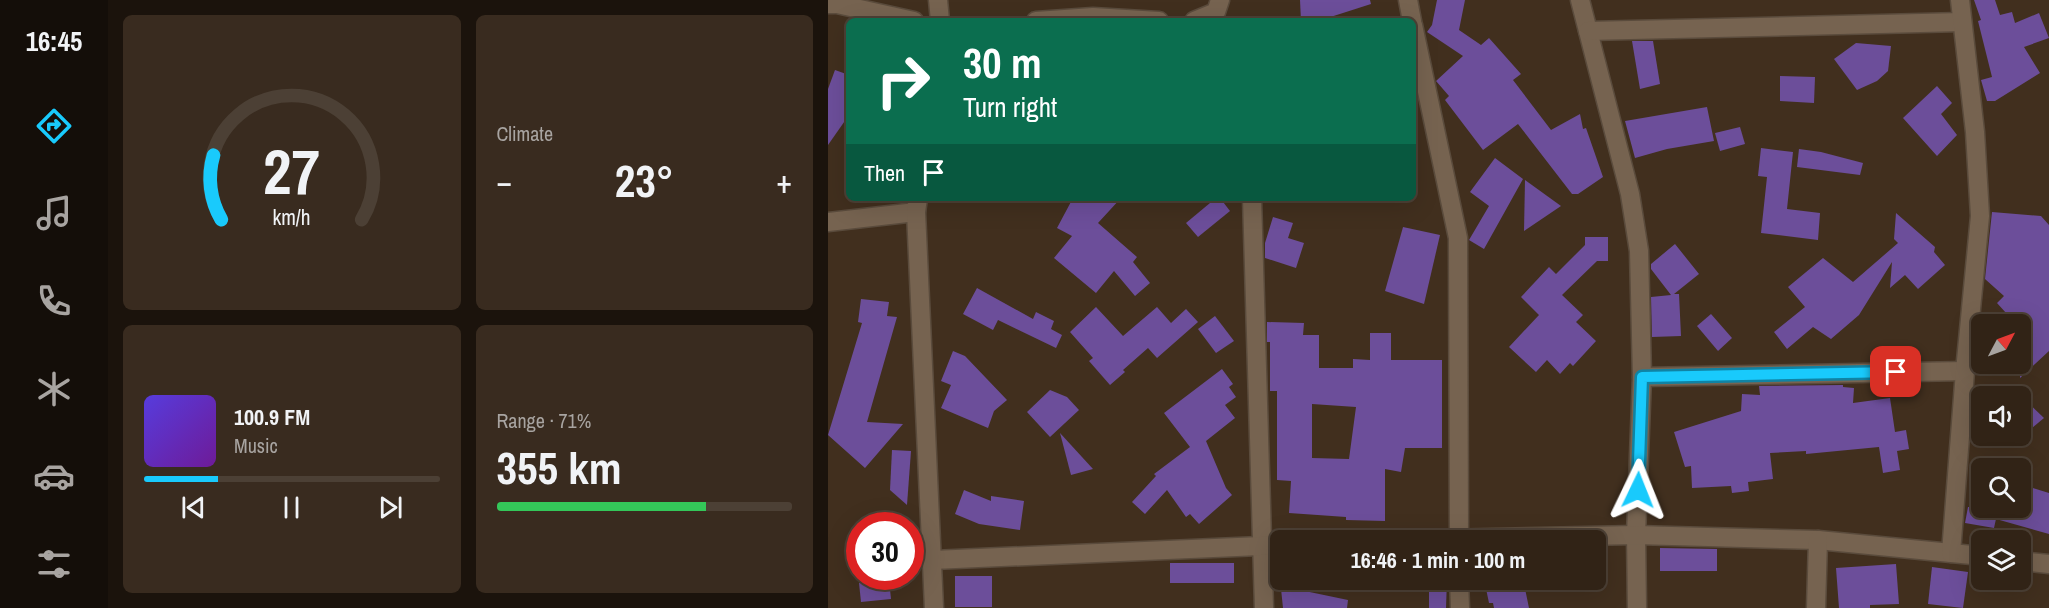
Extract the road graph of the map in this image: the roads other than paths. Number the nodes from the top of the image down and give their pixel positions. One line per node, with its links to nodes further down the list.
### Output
1 (938, 0): 8 (street)
2 (1220, 0): 11 (street)
3 (1408, 0): 12 (street)
4 (1580, 0): 14 (street)
5 (1960, 0): 13 (street)
6 (828, 4): 7 (street)
7 (900, 18)
8 (940, 18)
9 (1079, 18): 10 (street)
10 (1110, 18)
11 (1201, 18)
12 (1411, 18)
13 (1962, 22): 14 (street); 19 (street)
14 (1588, 31): 20 (street)
15 (1416, 42): 21 (street)
16 (1251, 201): 25 (street)
17 (917, 205): 18 (street); 29 (street)
18 (828, 222)
19 (1965, 371): 20 (street); 27 (street)
20 (1642, 377): 22 (street)
21 (1458, 530)
22 (1636, 535): 23 (street); 24 (street); 36 (street)
23 (1606, 536)
24 (1818, 540): 27 (street); 37 (street)
25 (1262, 546): 26 (street); 29 (street); 34 (street)
26 (1270, 546)
27 (1951, 553): 28 (street)
28 (1971, 555)
29 (933, 560): 33 (street)
30 (2031, 562): 31 (street)
31 (2049, 564)
32 (1459, 590): 35 (street)
33 (934, 608)
34 (1264, 608)
35 (1460, 608)
36 (1637, 608)
37 (1816, 608)

